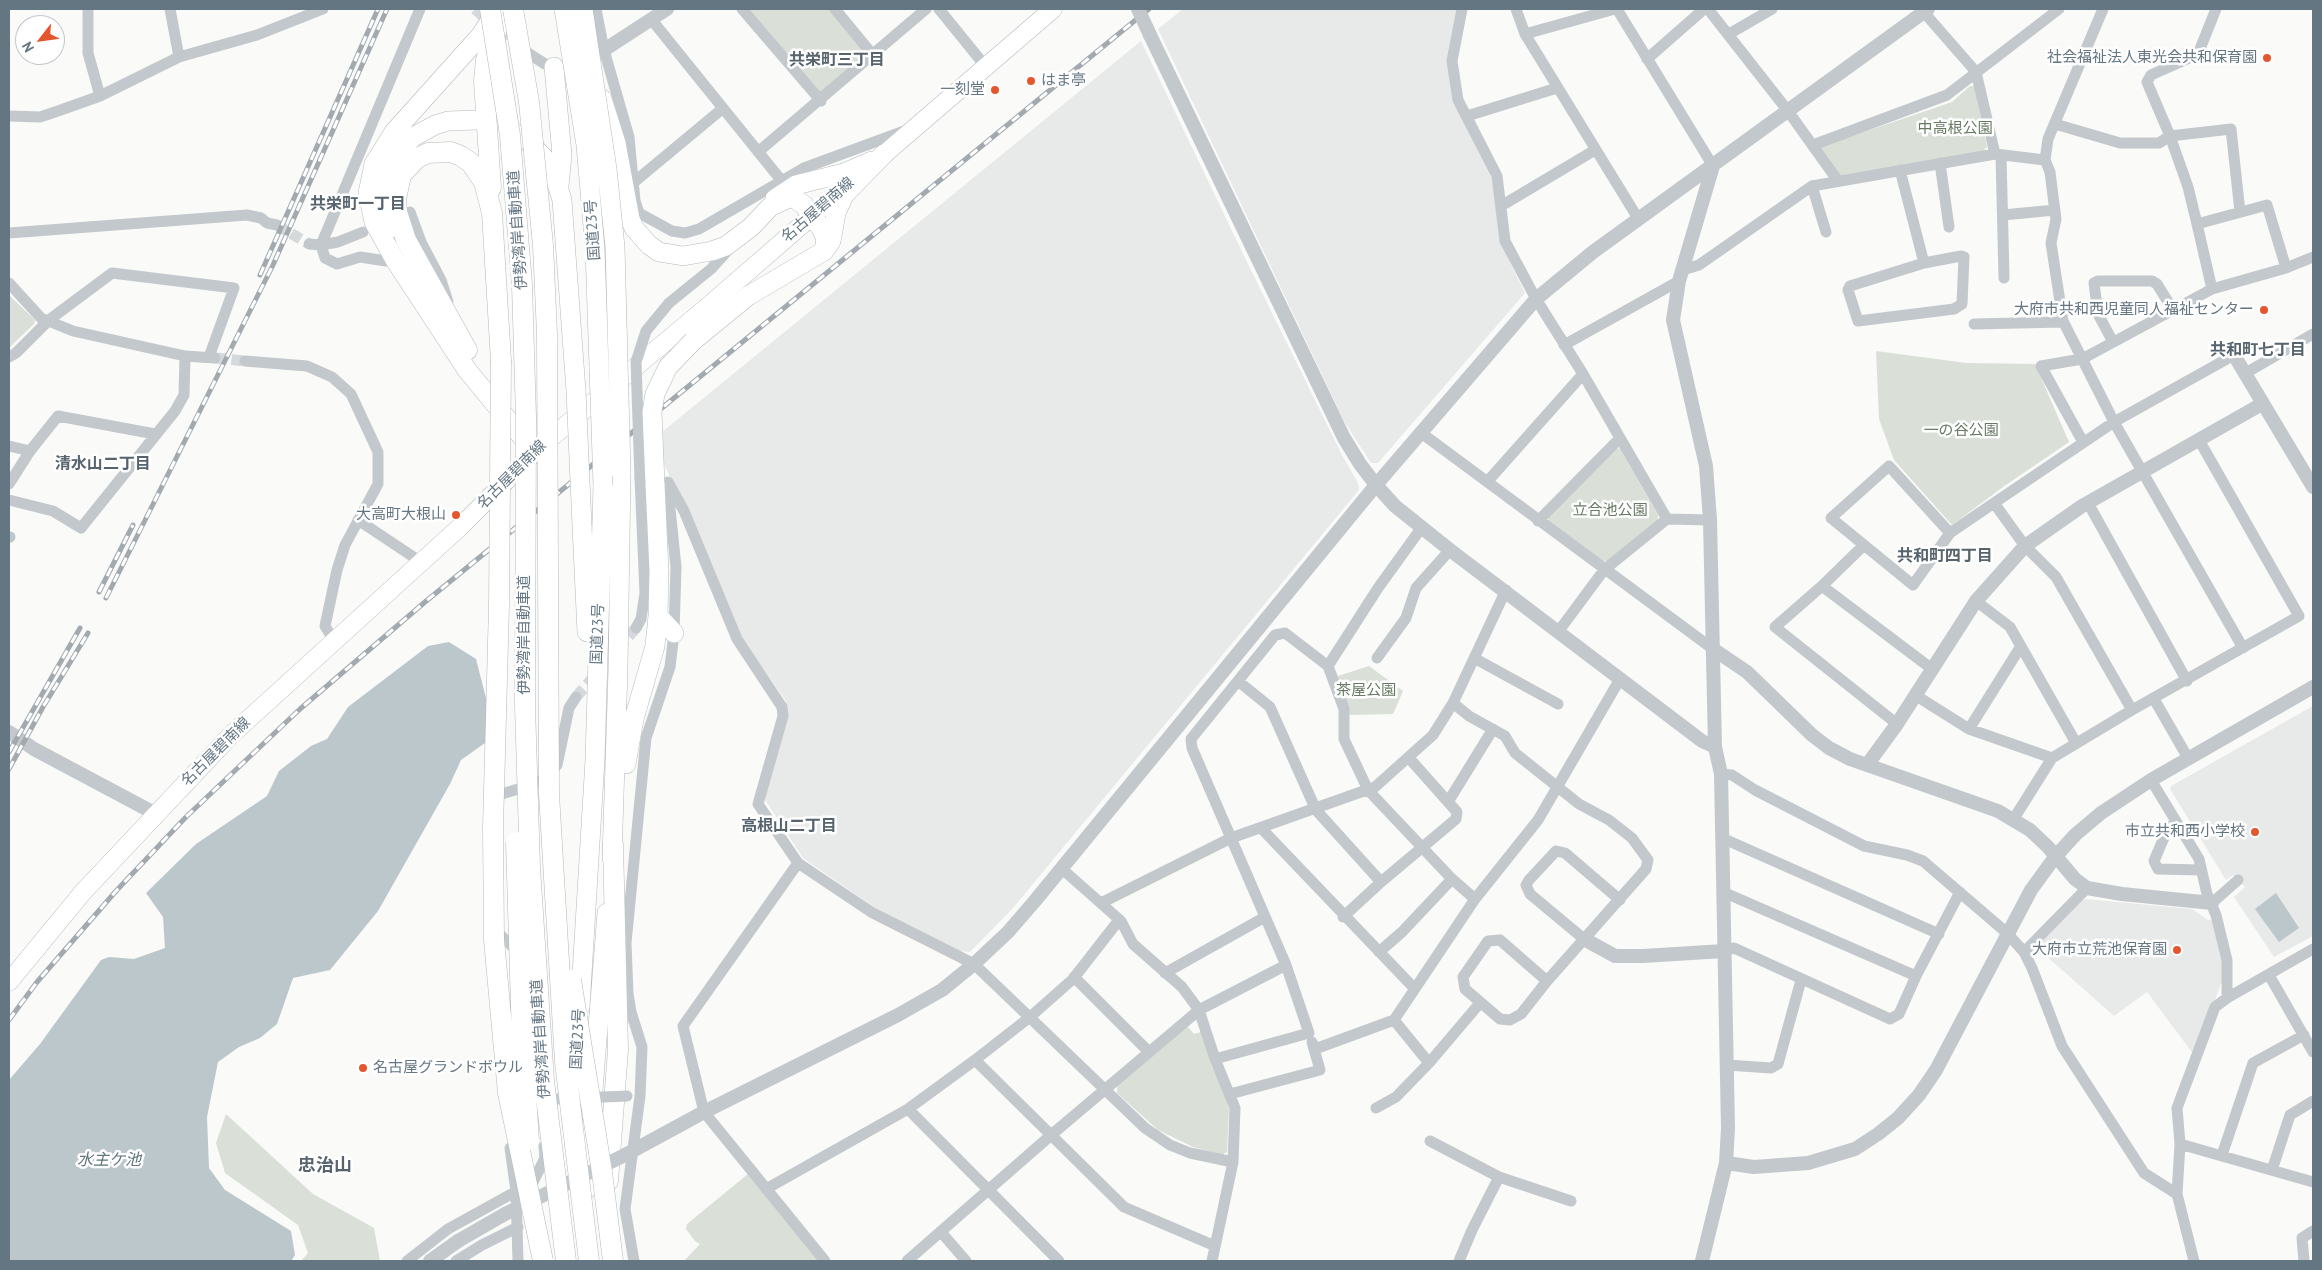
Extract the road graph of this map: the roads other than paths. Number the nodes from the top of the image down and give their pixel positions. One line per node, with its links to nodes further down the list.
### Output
1 (88, 9): 42 (street)
2 (170, 9): 35 (street)
3 (420, 9): 84 (street)
4 (490, 9): 112 (highway, 伊勢湾岸自動車道, bridge)
5 (498, 9): 87 (highway)
6 (507, 9): 71 (highway)
7 (513, 9): 142 (highway, 伊勢湾岸自動車道, bridge)
8 (564, 9): 179 (highway, 国道23号, bridge)
9 (583, 9): 38 (highway, 国道23号, bridge)
10 (596, 9): 33 (street)
11 (667, 9): 29 (street)
12 (742, 9): 43 (street)
13 (835, 9): 34 (street)
14 (926, 9): 34 (street)
15 (939, 9): 39 (street)
16 (1053, 9): 39 (main road, 名古屋碧南線)
17 (1138, 9): 126 (street, bridge)
18 (1462, 9): 47 (street)
19 (1516, 9): 30 (street)
20 (1616, 9): 30 (street); 36 (street)
21 (1704, 9): 36 (street)
22 (1708, 9): 31 (street)
23 (1772, 9): 31 (street)
24 (2059, 9): 40 (street)
25 (2103, 9): 49 (street)
26 (2216, 9): 52 (street)
27 (318, 10): 35 (street)
28 (1924, 10): 40 (street); 45 (street)
29 (651, 19): 33 (street); 44 (street)
30 (1525, 34): 41 (street)
31 (1729, 34): 45 (street)
32 (512, 42): 37 (street)
33 (604, 50): 37 (street); 64 (street)
34 (872, 54): 43 (street)
35 (179, 57): 42 (street)
36 (1648, 59): 60 (street)
37 (554, 66): 66 (highway)
38 (593, 67): 82 (highway, bridge); 193 (highway, 国道23号, bridge)
39 (986, 67): 50 (main road, 名古屋碧南線)
40 (1976, 72): 53 (street); 57 (street)
41 (1557, 88): 47 (street); 54 (street)
42 (100, 96): 46 (street)
43 (820, 101): 55 (street)
44 (722, 109): 55 (street); 64 (street)
45 (1788, 111): 53 (street); 60 (street)
46 (9, 116)
47 (1467, 116): 67 (street)
48 (477, 120): 103 (highway)
49 (2055, 124): 52 (street); 58 (street)
50 (915, 128): 56 (main road, 名古屋碧南線); 62 (street)
51 (516, 134): 66 (highway)
52 (2170, 136): 69 (street); 76 (street)
53 (1813, 145): 63 (street)
54 (1595, 150): 67 (street); 75 (street)
55 (758, 152): 62 (street)
56 (884, 154): 72 (highway); 73 (main road, 名古屋碧南線); 85 (highway)
57 (1998, 154): 58 (street); 59 (street); 74 (street)
58 (2045, 160): 68 (street)
59 (1940, 163): 61 (street); 78 (street)
60 (1713, 166): 75 (street); 90 (street)
61 (1900, 170): 63 (street); 88 (street)
62 (781, 180): 64 (street)
63 (1838, 181): 65 (street)
64 (633, 183)
65 (1812, 186): 80 (street); 90 (street)
66 (558, 187): 179 (highway, bridge)
67 (1500, 206): 94 (street)
68 (2055, 210): 74 (street); 98 (street)
69 (2240, 212): 76 (street); 89 (street)
70 (407, 213): 96 (street)
71 (492, 213): 96 (highway); 127 (highway, bridge)
72 (764, 213): 73 (highway); 82 (highway)
73 (812, 215): 85 (highway); 120 (main road, 名古屋碧南線)
74 (2002, 215): 91 (street)
75 (1639, 220): 94 (street)
76 (2197, 224): 93 (street)
77 (277, 225): 81 (street)
78 (1949, 227)
79 (363, 232): 84 (street)
80 (1826, 232)
81 (9, 233)
82 (741, 235): 123 (street, bridge)
83 (308, 244): 84 (street)
84 (320, 245): 87 (street)
85 (824, 251): 123 (highway, bridge)
86 (2313, 256): 89 (street)
87 (395, 260): 120 (highway)
88 (1924, 264): 88 (street)
89 (2286, 268): 93 (street)
90 (1681, 276): 102 (street); 134 (street)
91 (2004, 278)
92 (9, 283): 97 (street)
93 (2212, 289): 95 (street)
94 (1536, 299): 102 (street); 114 (street)
95 (2173, 310): 101 (street); 101 (street)
96 (448, 316): 103 (highway)
97 (49, 320): 105 (street); 105 (street); 106 (street)
98 (2063, 322): 99 (street); 107 (street)
99 (1974, 324)
100 (2313, 334): 110 (street)
101 (2113, 342): 107 (street)
102 (1564, 345): 109 (street)
103 (467, 350): 120 (highway)
104 (2234, 355): 110 (street); 113 (street)
105 (185, 356): 115 (street)
106 (9, 357)
107 (2082, 360): 113 (street); 118 (street)
108 (245, 361): 133 (street)
109 (1583, 374): 116 (street); 124 (street)
110 (2244, 374): 111 (street)
111 (2262, 404): 117 (street); 128 (street)
112 (526, 418): 267 (highway, bridge); 280 (highway, 伊勢湾岸自動車道, bridge)
113 (2114, 422): 118 (street); 122 (street)
114 (1420, 432): 124 (street); 126 (street)
115 (155, 434): 121 (street); 129 (street)
116 (1620, 438): 132 (street); 135 (street)
117 (2199, 440): 122 (street); 154 (street)
118 (2084, 442): 130 (street)
119 (9, 446): 121 (street)
120 (537, 449): 127 (main road, 名古屋碧南線)
121 (30, 451): 125 (street)
122 (2142, 472): 131 (street); 154 (street)
123 (648, 482): 147 (highway); 148 (street)
124 (1487, 482): 135 (street)
125 (9, 484)
126 (1376, 485): 136 (street); 197 (street)
127 (501, 486): 141 (main road, 名古屋碧南線); 278 (highway, bridge)
128 (2313, 488)
129 (9, 500)
130 (1994, 503): 137 (street); 139 (street)
131 (2088, 503): 139 (street); 162 (street)
132 (1667, 519): 134 (street); 143 (street)
133 (358, 520): 141 (street); 151 (street)
134 (1710, 520): 155 (street)
135 (1538, 521): 143 (street)
136 (1422, 527): 140 (street); 158 (street)
137 (1950, 533): 138 (street); 138 (street)
138 (1863, 546): 144 (street)
139 (2025, 546): 146 (street); 169 (street)
140 (1450, 550): 145 (street); 156 (street)
141 (421, 562): 151 (main road, 名古屋碧南線)
142 (547, 568): 282 (highway, 伊勢湾岸自動車道, bridge); 284 (highway, bridge)
143 (1604, 570): 149 (street); 155 (street)
144 (1822, 586): 159 (street); 170 (street)
145 (1506, 590): 149 (street); 157 (street)
146 (1976, 602): 153 (street); 159 (street)
147 (658, 616): 150 (highway); 152 (highway)
148 (636, 628)
149 (1558, 632): 160 (street)
150 (674, 633): 152 (street); 196 (street); 246 (street)
151 (334, 641): 187 (main road, 名古屋碧南線)
152 (655, 646): 193 (highway)
153 (2021, 646): 172 (street); 174 (street)
154 (2243, 648): 162 (street)
155 (1712, 649): 175 (street); 180 (street)
156 (1376, 658)
157 (1474, 658): 167 (street); 168 (street)
158 (1328, 666): 161 (street); 184 (street)
159 (1932, 670): 164 (street)
160 (1620, 678): 175 (street); 183 (street)
161 (1238, 681): 186 (street); 191 (street)
162 (2187, 681): 166 (street)
163 (2313, 687): 178 (street)
164 (1916, 695): 170 (street); 172 (street)
165 (576, 697): 212 (street)
166 (2154, 699): 169 (street); 178 (street)
167 (1453, 703): 171 (street); 176 (street)
168 (1558, 704)
169 (2132, 710): 174 (street)
170 (1897, 724): 180 (street)
171 (1493, 729): 183 (street); 185 (street)
172 (1969, 729): 177 (street)
173 (9, 732): 187 (street)
174 (2076, 743): 177 (street)
175 (1715, 747): 181 (street)
176 (1409, 758): 184 (street); 185 (street)
177 (2052, 758): 188 (street)
178 (2188, 758): 182 (street)
179 (595, 760): 279 (highway, 国道23号)
180 (1867, 765): 188 (street)
181 (1721, 774): 192 (street); 204 (street)
182 (2151, 780): 189 (street); 195 (street)
183 (1558, 787): 205 (street); 206 (street)
184 (1368, 790): 186 (street); 194 (street)
185 (1448, 802): 194 (street)
186 (1316, 810): 190 (street); 201 (street)
187 (156, 814): 228 (main road, 名古屋碧南線)
188 (2014, 820): 195 (street)
189 (2176, 823): 198 (street); 198 (street)
190 (1261, 828): 191 (street); 210 (street)
191 (1231, 838): 207 (street); 209 (street)
192 (1722, 838): 203 (street); 214 (street)
193 (613, 844): 281 (highway, 国道23号); 283 (highway)
194 (1422, 848): 199 (street); 201 (street)
195 (2055, 857): 202 (street); 213 (street)
196 (798, 863): 220 (street); 251 (street)
197 (1061, 868): 207 (street); 220 (street)
198 (2201, 870): 208 (street)
199 (1452, 879): 205 (street); 218 (street)
200 (2238, 880): 208 (street)
201 (1380, 882): 210 (street)
202 (2086, 888): 208 (street); 219 (street)
203 (1723, 892): 217 (street); 224 (street)
204 (1960, 892): 213 (street); 214 (street)
205 (1475, 899): 229 (street)
206 (1620, 900): 215 (street); 215 (street)
207 (1101, 903): 211 (street)
208 (2212, 903): 230 (street)
209 (1265, 917): 221 (street); 222 (street)
210 (1343, 917): 218 (street)
211 (1119, 920): 222 (street); 225 (street)
212 (489, 924): 247 (street); 264 (street)
213 (2007, 933): 219 (street); 258 (street)
214 (1939, 934): 224 (street)
215 (1584, 939): 217 (street); 227 (street)
216 (2313, 949): 223 (street)
217 (1724, 951): 226 (street); 243 (street)
218 (1379, 952): 229 (street)
219 (2024, 952): 265 (street)
220 (974, 964): 233 (street); 251 (street)
221 (1286, 965): 232 (street); 235 (street)
222 (1165, 973): 232 (street)
223 (2269, 975): 230 (street); 236 (street)
224 (1916, 976): 226 (street)
225 (1074, 977): 233 (street); 238 (street)
226 (1801, 980): 243 (street)
227 (1548, 981): 231 (street); 231 (street)
228 (9, 982)
229 (1414, 988): 234 (street)
230 (2226, 998): 254 (street)
231 (1480, 1003): 242 (street)
232 (1199, 1010): 238 (street); 240 (street)
233 (1030, 1017): 241 (street); 244 (street)
234 (1394, 1020): 237 (street); 242 (street)
235 (1309, 1033): 237 (street); 240 (street)
236 (2304, 1035): 239 (street); 256 (street)
237 (1315, 1049): 245 (street)
238 (1150, 1052): 244 (street)
239 (2313, 1052)
240 (1215, 1059): 245 (street)
241 (975, 1060): 250 (street); 252 (street)
242 (1429, 1063): 249 (street)
243 (1727, 1065): 258 (street)
244 (1105, 1089): 252 (street); 257 (street)
245 (1230, 1094): 257 (street)
246 (640, 1096): 247 (street, bridge); 255 (street)
247 (540, 1099): 264 (street)
248 (2313, 1102): 259 (street)
249 (1376, 1108)
250 (908, 1109): 262 (street); 263 (street)
251 (704, 1112): 255 (street); 262 (street)
252 (1050, 1136): 263 (street); 271 (street)
253 (1430, 1141): 260 (street)
254 (2180, 1144): 256 (street); 265 (street)
255 (630, 1152): 273 (street, bridge); 285 (street)
256 (2222, 1154): 259 (street)
257 (1233, 1162): 271 (street)
258 (1726, 1163): 292 (street)
259 (2272, 1170): 261 (street)
260 (1499, 1177): 266 (street); 291 (street)
261 (2313, 1182)
262 (766, 1189): 286 (street)
263 (989, 1190): 270 (street); 289 (street)
264 (516, 1191): 268 (street); 272 (street)
265 (2177, 1194): 293 (street)
266 (1571, 1201)
267 (537, 1209): 276 (highway, bridge); 277 (highway, bridge)
268 (518, 1227): 274 (street); 275 (street)
269 (2313, 1231): 294 (street)
270 (941, 1232): 287 (street); 288 (street)
271 (1215, 1246): 290 (street)
272 (407, 1261)
273 (430, 1261)
274 (456, 1261)
275 (518, 1261)
276 (533, 1261)
277 (538, 1261)
278 (543, 1261)
279 (561, 1261)
280 (566, 1261)
281 (582, 1261)
282 (589, 1261)
283 (607, 1261)
284 (615, 1261)
285 (634, 1261)
286 (825, 1261)
287 (907, 1261)
288 (966, 1261)
289 (1059, 1261)
290 (1212, 1261)
291 (1459, 1261)
292 (1702, 1261)
293 (2194, 1261)
294 (2304, 1261)

